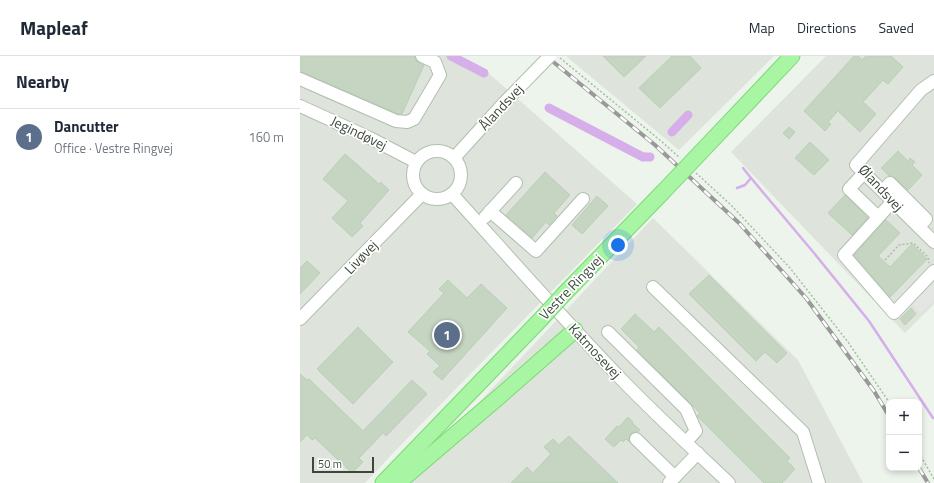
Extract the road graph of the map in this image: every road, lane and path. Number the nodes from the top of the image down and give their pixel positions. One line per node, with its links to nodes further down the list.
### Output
1 (422, 56): 5 (street)
2 (557, 56): 10 (path)
3 (792, 56): 37 (main road, Vestre Ringvej, bridge)
4 (546, 60): 8 (street, Ålandsvej)
5 (300, 79)
6 (934, 81): 12 (street, Ølandsvej)
7 (300, 106): 9 (street, Jegindøvej)
8 (454, 158): 9 (street); 16 (street)
9 (416, 162): 15 (street)
10 (684, 162)
11 (696, 173): 30 (path)
12 (864, 173): 14 (street, Ølandsvej); 20 (street)
13 (516, 183): 19 (street)
14 (883, 191): 18 (street, Ølandsvej); 22 (street)
15 (422, 194): 16 (street); 27 (street, Livøvej)
16 (452, 194): 21 (street, Katmosevej)
17 (582, 199): 19 (street)
18 (893, 201): 22 (street, Ølandsvej); 25 (street)
19 (490, 211): 21 (street)
20 (874, 213)
21 (479, 223): 28 (street, Katmosevej)
22 (919, 227): 23 (street, Ølandsvej)
23 (934, 242)
24 (885, 260): 25 (path)
25 (931, 267)
26 (653, 287): 40 (street)
27 (300, 319)
28 (575, 330): 32 (street, Katmosevej); 38 (main road)
29 (608, 332): 32 (street)
30 (887, 399)
31 (636, 439): 36 (street)
32 (686, 442): 33 (street, Katmosevej)
33 (698, 454): 36 (street); 39 (street, Katmosevej)
34 (922, 458): 35 (path)
35 (934, 479)
36 (672, 480)
37 (383, 483)
38 (398, 483)
39 (729, 483)
40 (820, 483)

